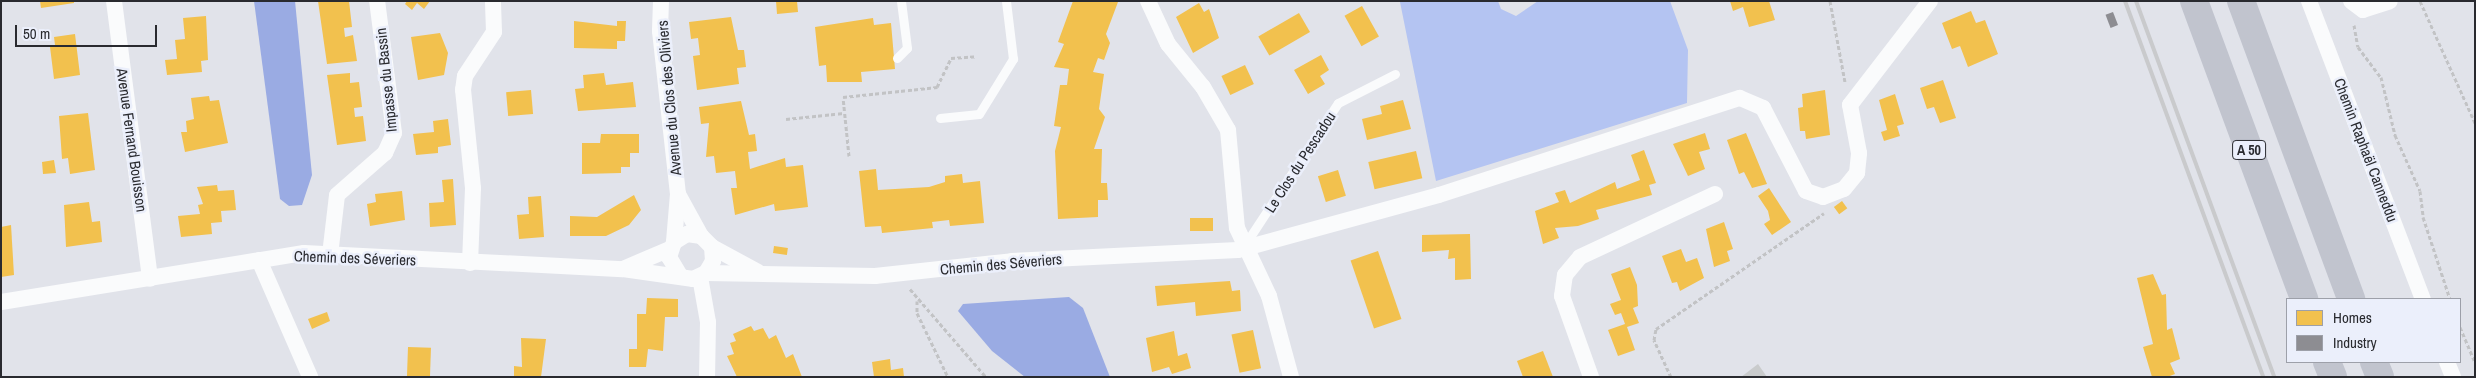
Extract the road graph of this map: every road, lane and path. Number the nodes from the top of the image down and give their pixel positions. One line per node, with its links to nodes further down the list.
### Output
1 (114, 1): 39 (street, Avenue Fernand Bouisson)
2 (377, 1): 31 (street, Impasse du Bassin)
3 (493, 1): 33 (street)
4 (661, 1): 25 (street, Avenue du Clos des Oliviers)
5 (901, 1): 17 (lane)
6 (1006, 1): 21 (lane)
7 (1148, 1): 30 (street)
8 (1830, 1): 19 (path)
9 (1930, 1): 19 (street)
10 (2194, 1): 40 (highway, A 50)
11 (2241, 1): 41 (highway)
12 (2308, 1): 42 (street, Chemin Raphaël Canneddu)
13 (2390, 1): 15 (street)
14 (2420, 1): 23 (path)
15 (2353, 4): 43 (path)
16 (977, 56): 20 (path)
17 (897, 58)
18 (1394, 74): 30 (lane, Le Clos du Pescadou)
19 (1850, 105): 27 (street)
20 (844, 113): 22 (path); 24 (path)
21 (940, 118)
22 (786, 119)
23 (2475, 123)
24 (849, 156)
25 (678, 194): 28 (street, Avenue du Clos des Oliviers); 29 (street, Avenue du Clos des Oliviers)
26 (1715, 194): 56 (street)
27 (1823, 197): 30 (street, Chemin des Séveriers); 57 (path)
28 (706, 242): 29 (street, Chemin des Séveriers); 35 (street, Chemin des Séveriers); 38 (street)
29 (672, 246): 34 (street, Chemin des Séveriers); 37 (street)
30 (1243, 248): 36 (street, Chemin des Séveriers); 55 (street)
31 (330, 254): 32 (street, Chemin des Séveriers); 33 (street, Chemin des Séveriers)
32 (260, 260): 39 (street, Chemin des Séveriers); 51 (street)
33 (470, 264): 34 (street, Chemin des Séveriers)
34 (623, 269): 37 (street, Chemin des Séveriers)
35 (758, 272): 36 (street, Chemin des Séveriers); 38 (street, Chemin des Séveriers)
36 (902, 273): 44 (path)
37 (680, 275): 38 (street, Chemin des Séveriers)
38 (703, 275): 52 (street)
39 (150, 279): 45 (street, Chemin des Séveriers)
40 (2304, 298)
41 (2351, 298)
42 (2423, 298)
43 (2450, 298)
44 (917, 300): 53 (path); 54 (path)
45 (1, 302)
46 (2461, 328): 50 (path)
47 (2327, 363): 58 (highway)
48 (2374, 363): 59 (highway)
49 (2447, 363): 60 (street)
50 (2475, 363)
51 (310, 377)
52 (707, 377)
53 (948, 377)
54 (986, 377)
55 (1291, 377)
56 (1590, 377)
57 (1671, 377)
58 (2333, 377)
59 (2380, 377)
60 (2453, 377)

